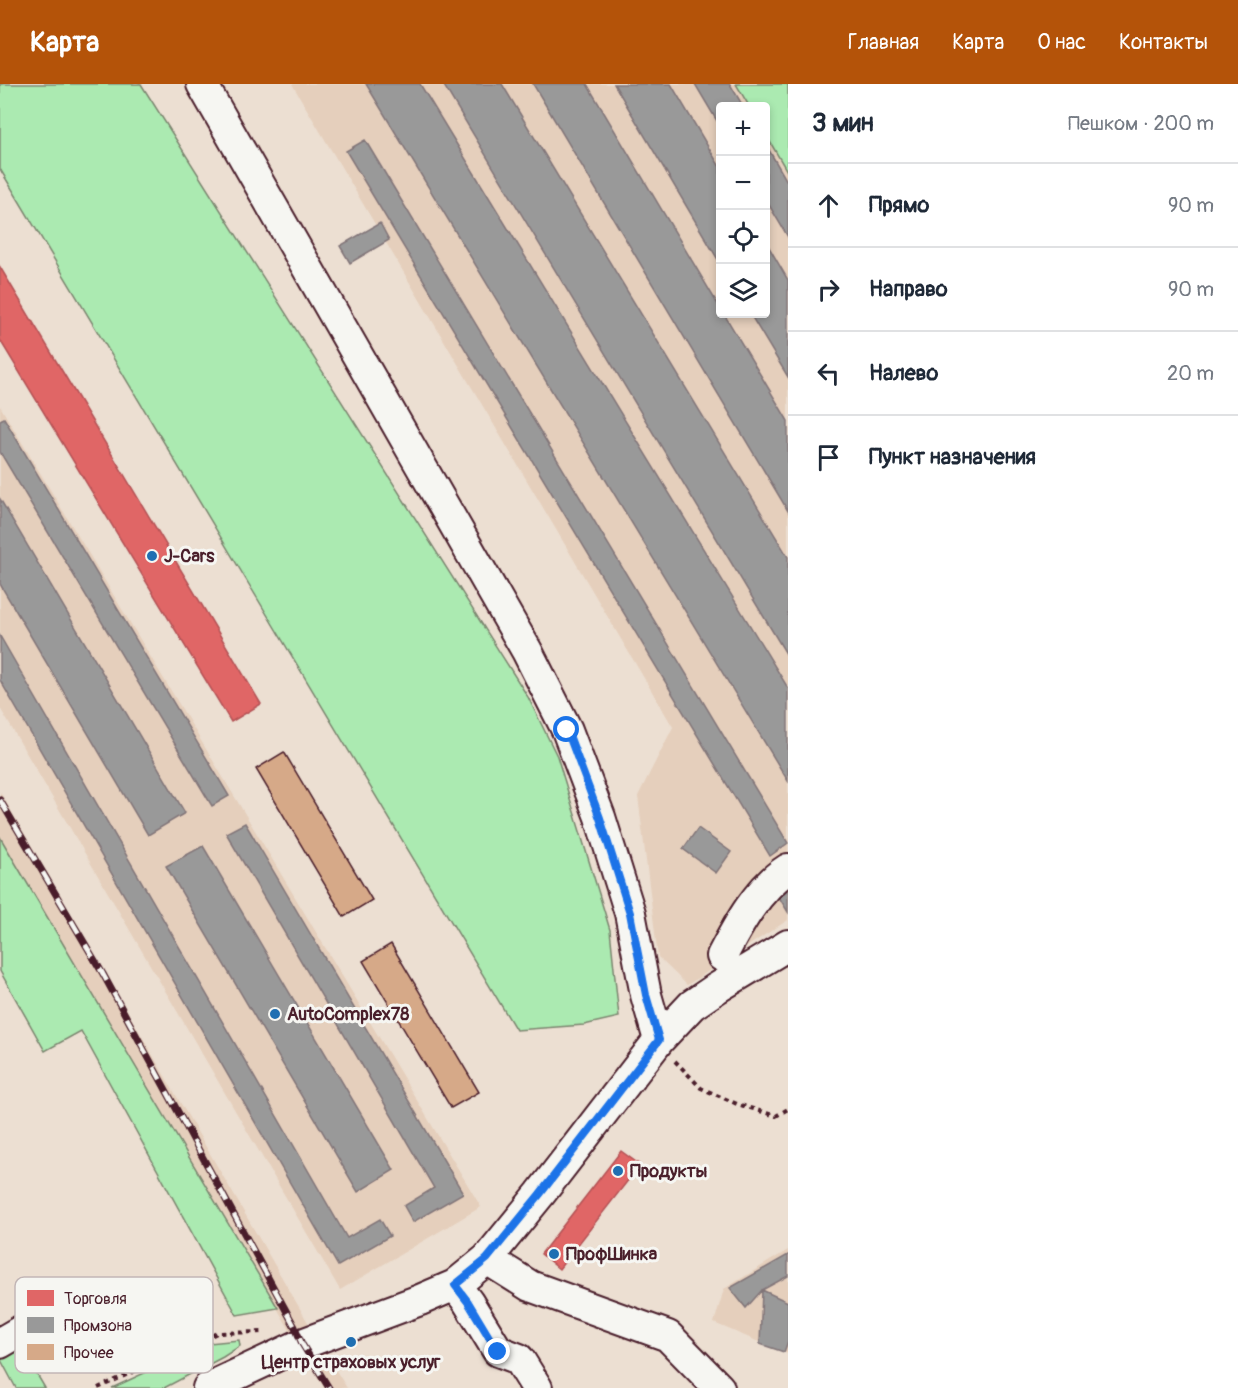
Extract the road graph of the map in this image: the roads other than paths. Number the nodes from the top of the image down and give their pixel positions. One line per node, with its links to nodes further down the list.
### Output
1 (202, 84): 6 (street)
2 (788, 868): 3 (street)
3 (755, 902): 4 (street); 5 (street)
4 (783, 948): 6 (street)
5 (722, 956)
6 (659, 1040): 7 (street)
7 (487, 1259): 8 (street); 13 (street)
8 (455, 1285): 11 (street); 12 (street)
9 (15, 1334): 10 (street)
10 (0, 1343)
11 (208, 1388)
12 (537, 1388)
13 (719, 1388)

